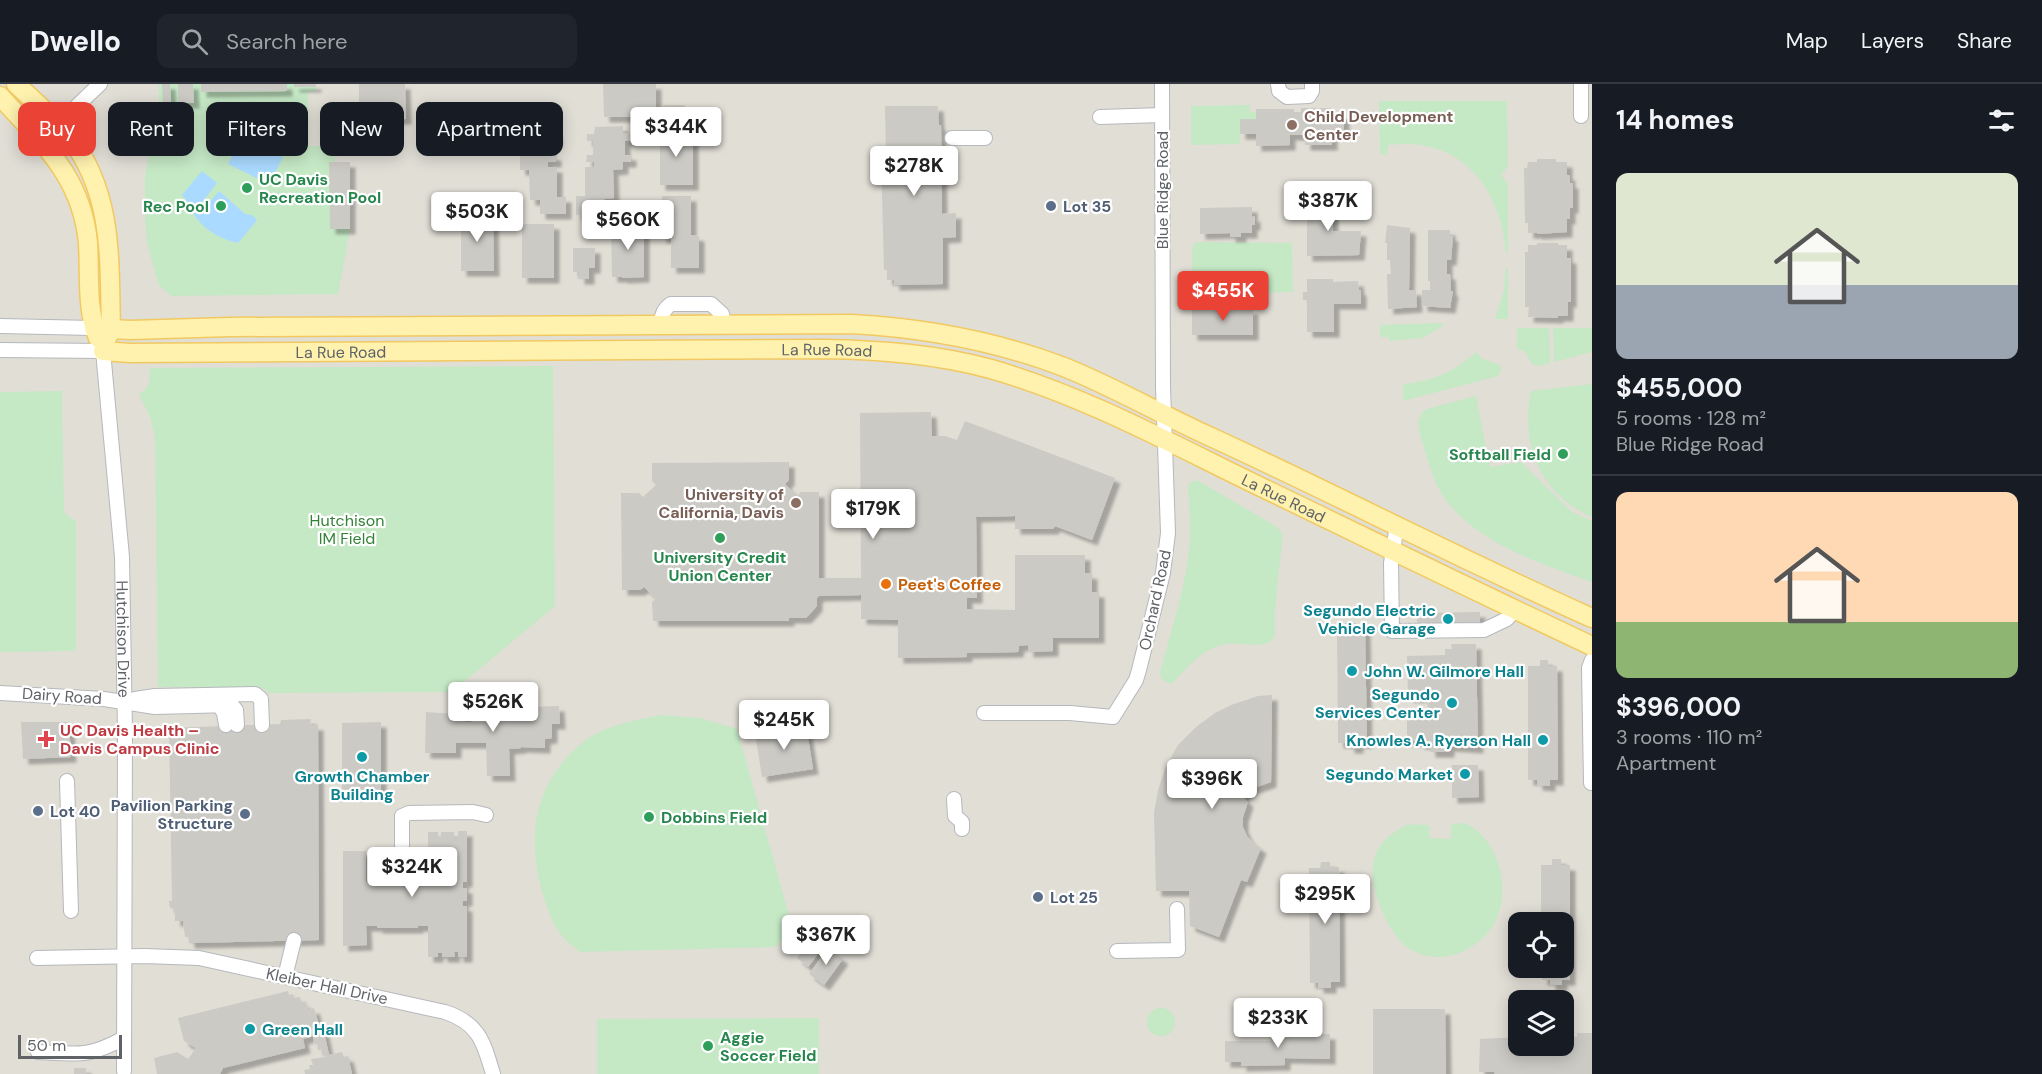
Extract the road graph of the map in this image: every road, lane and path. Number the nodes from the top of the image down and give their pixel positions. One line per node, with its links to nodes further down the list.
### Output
1 (16, 84): 8 (main road, Hutchison Drive)
2 (100, 84): 9 (street)
3 (1162, 84): 10 (street, Blue Ridge Road)
4 (1278, 84): 5 (street)
5 (1312, 84)
6 (1581, 84): 11 (street)
7 (0, 96): 17 (main road, Hutchison Drive)
8 (35, 102)
9 (81, 102)
10 (1162, 115): 12 (street); 20 (street, Blue Ridge Road)
11 (1581, 116)
12 (1100, 117)
13 (952, 138): 14 (street)
14 (985, 138)
15 (82, 156): 17 (main road, Hutchison Drive)
16 (0, 326): 17 (street, La Rue Road)
17 (102, 328): 19 (main road, Hutchison Drive); 20 (main road, La Rue Road)
18 (0, 350): 19 (street, La Rue Road)
19 (103, 351): 21 (main road, La Rue Road); 30 (street, Hutchison Drive)
20 (1165, 416): 21 (street, Blue Ridge Road); 22 (main road, La Rue Road)
21 (1166, 440): 23 (main road, La Rue Road); 31 (street, Orchard Road)
22 (1396, 525): 23 (street); 25 (main road, La Rue Road)
23 (1392, 550): 24 (main road, La Rue Road); 24 (street)
24 (1515, 609): 26 (main road, La Rue Road)
25 (1592, 618)
26 (1561, 632): 27 (main road, La Rue Road); 28 (main road)
27 (1592, 646)
28 (1592, 660): 35 (street)
29 (0, 693): 30 (street, Dairy Road)
30 (124, 701): 32 (street); 33 (street); 44 (street, Hutchison Drive)
31 (984, 713)
32 (231, 725)
33 (262, 725)
34 (67, 781): 41 (street)
35 (1591, 783)
36 (954, 799): 38 (street)
37 (486, 815): 39 (street)
38 (962, 829)
39 (402, 876)
40 (1177, 909): 43 (street)
41 (71, 911)
42 (294, 940): 46 (street)
43 (1117, 951)
44 (125, 956): 45 (street, Kleiber Hall Drive); 46 (street, Kleiber Hall Drive); 47 (street, Hutchison Drive)
45 (37, 958)
46 (285, 977): 50 (street, Kleiber Hall Drive)
47 (124, 1038): 48 (street); 49 (street, Hutchison Drive)
48 (38, 1052)
49 (124, 1071)
50 (493, 1074)

